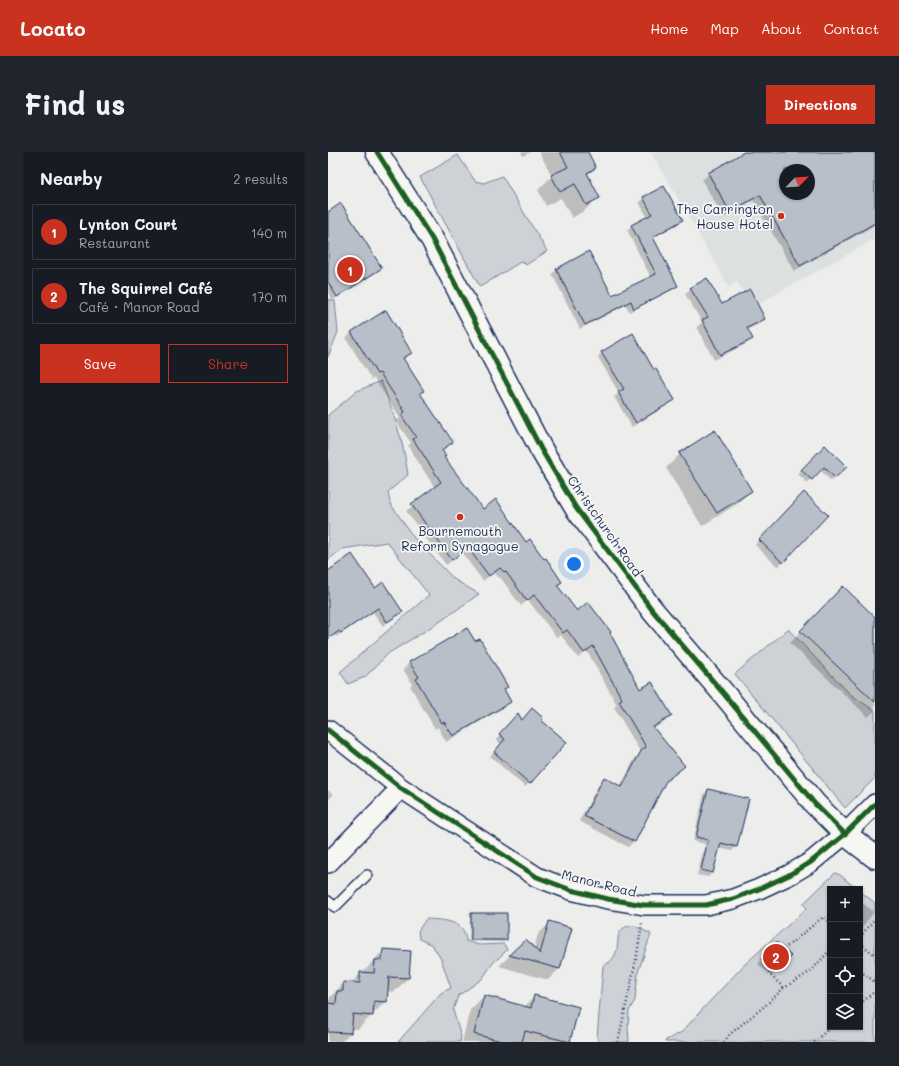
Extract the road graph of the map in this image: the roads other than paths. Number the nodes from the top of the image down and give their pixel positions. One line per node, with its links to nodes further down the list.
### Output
1 (377, 152): 5 (main road, Christchurch Road)
2 (328, 730): 3 (street, Manor Road)
3 (401, 788): 5 (street, Manor Road); 7 (street)
4 (875, 804): 5 (street, Manor Road)
5 (845, 834): 6 (main road, Christchurch Road)
6 (875, 857)
7 (328, 864)
8 (367, 875): 9 (lane)
9 (328, 901)

